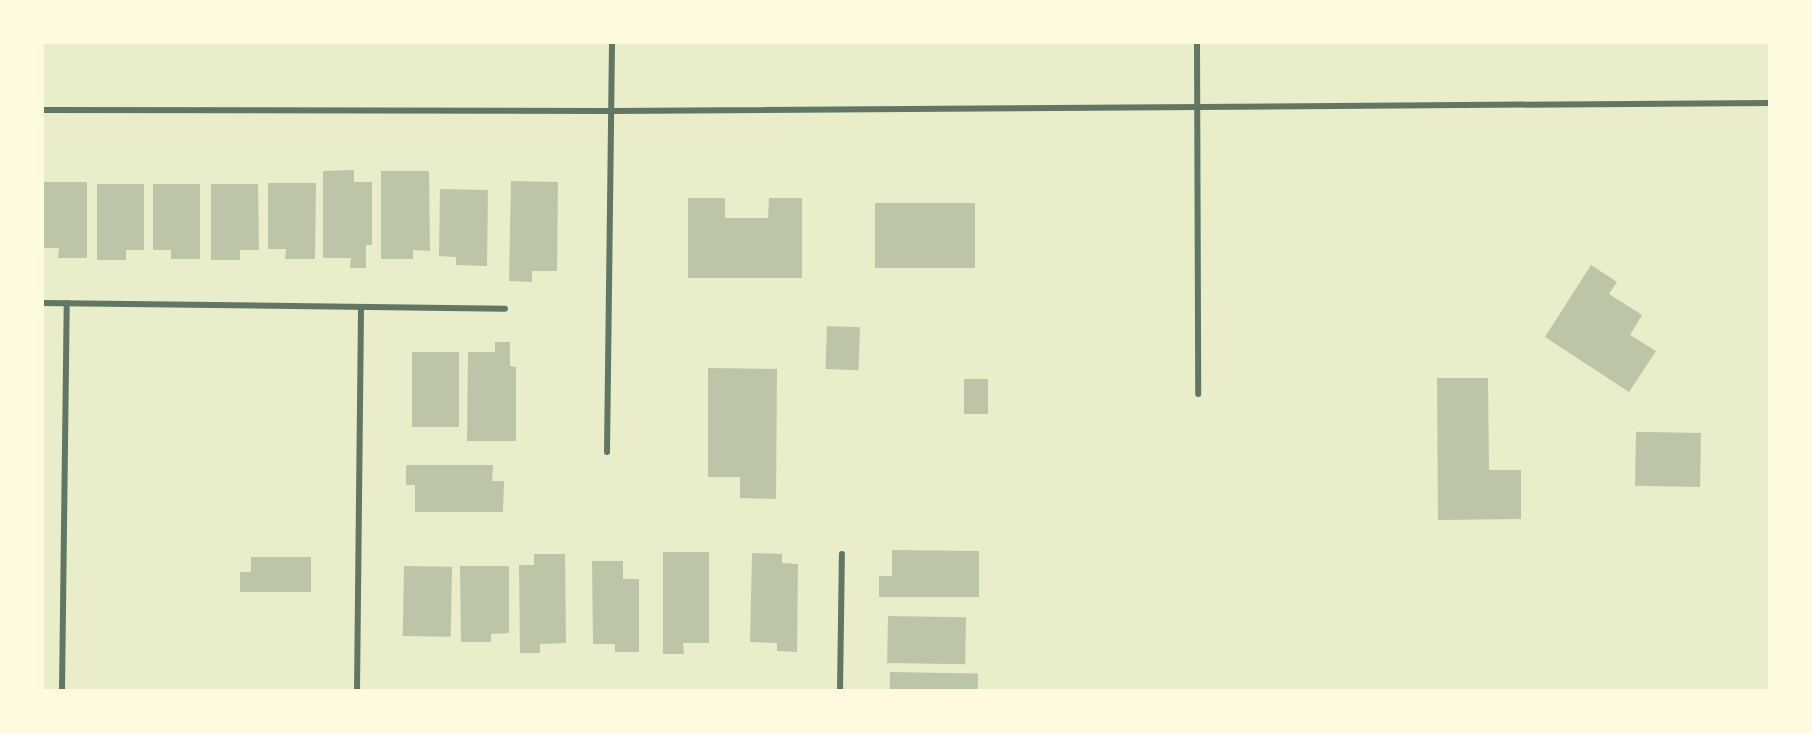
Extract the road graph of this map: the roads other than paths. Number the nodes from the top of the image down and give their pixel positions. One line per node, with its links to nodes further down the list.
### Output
1 (612, 42): 6 (street)
2 (1197, 42): 4 (street)
3 (1770, 103): 4 (street)
4 (1198, 105): 6 (street); 11 (street)
5 (42, 110): 6 (street)
6 (611, 111): 12 (street)
7 (42, 303): 8 (street)
8 (67, 303): 9 (street); 14 (street)
9 (361, 307): 10 (street); 15 (street)
10 (505, 309)
11 (1198, 394)
12 (607, 452)
13 (842, 554): 16 (street)
14 (62, 691)
15 (357, 691)
16 (840, 691)

